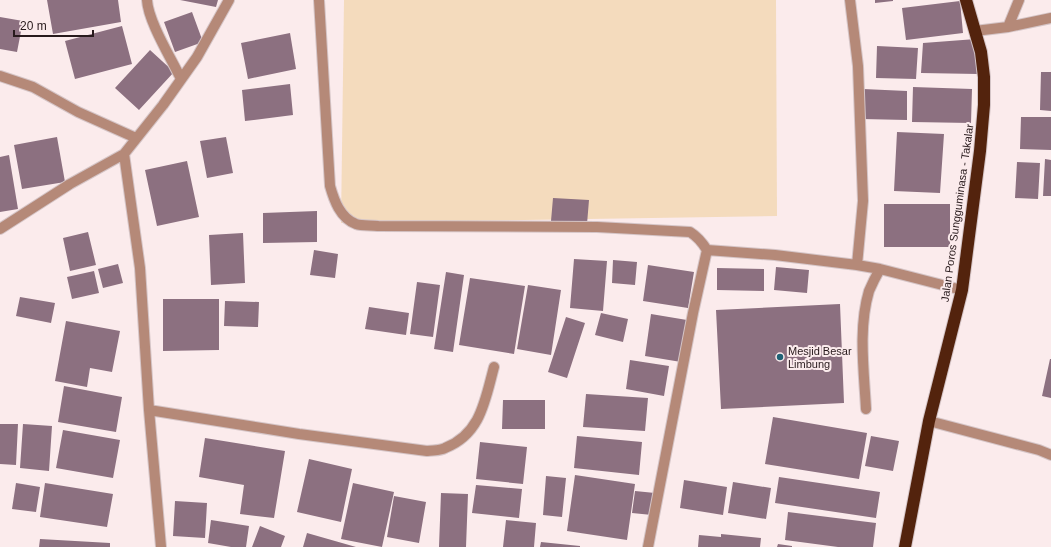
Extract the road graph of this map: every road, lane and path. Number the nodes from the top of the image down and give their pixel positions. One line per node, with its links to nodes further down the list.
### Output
1 (147, 0): 11 (street)
2 (229, 0): 11 (street)
3 (319, 0): 15 (street)
4 (850, 0): 16 (street)
5 (966, 0): 9 (highway, Jalan Poros Sungguminasa - Takalar)
6 (1019, 0): 8 (street)
7 (1051, 18): 8 (street)
8 (1008, 27): 9 (street)
9 (975, 31): 18 (highway, Jalan Poros Sungguminasa - Takalar)
10 (0, 76): 12 (street)
11 (181, 78): 12 (street)
12 (136, 138): 13 (street)
13 (124, 154): 14 (street); 21 (street)
14 (0, 229)
15 (707, 250): 16 (street); 25 (street)
16 (856, 265): 17 (street)
17 (880, 269): 18 (street); 20 (street)
18 (962, 290): 22 (highway, Jalan Poros Sungguminasa - Takalar)
19 (494, 367): 21 (street)
20 (866, 409)
21 (149, 410): 24 (street)
22 (929, 422): 23 (street); 26 (highway, Jalan Poros Sungguminasa - Takalar)
23 (1051, 455)
24 (161, 547)
25 (648, 547)
26 (905, 547)

